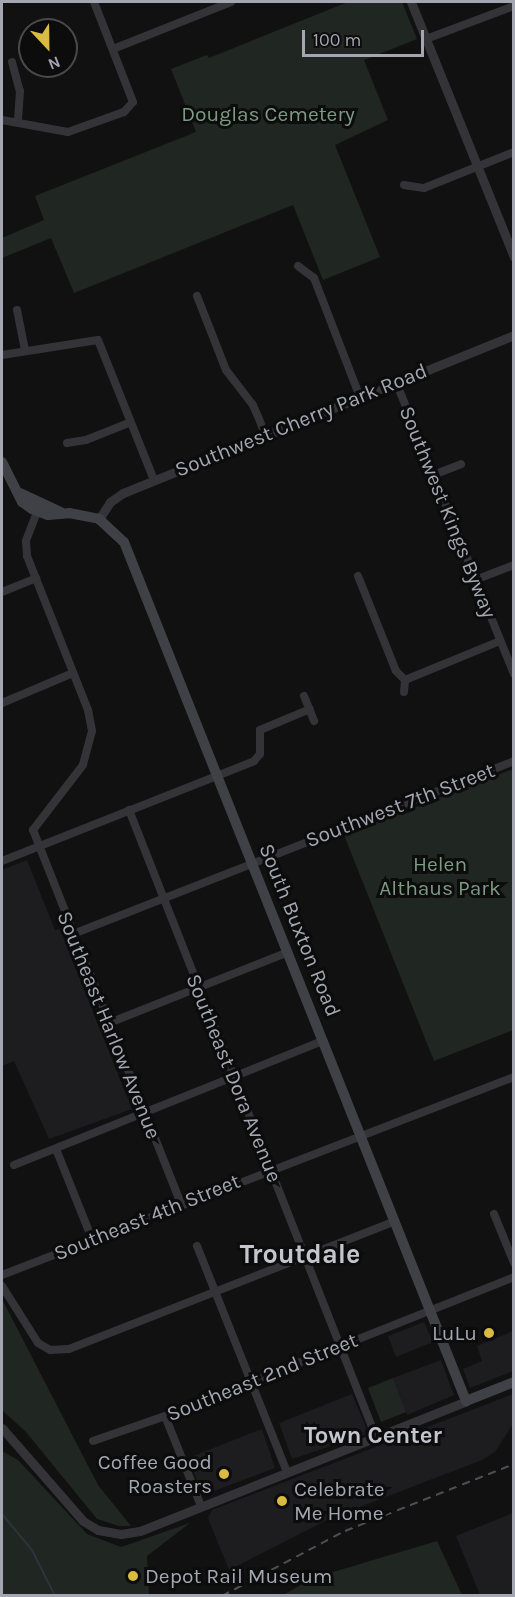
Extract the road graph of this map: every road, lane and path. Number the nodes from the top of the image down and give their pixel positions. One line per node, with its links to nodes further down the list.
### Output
1 (94, 2): 7 (street)
2 (231, 2): 4 (street)
3 (411, 2): 6 (street)
4 (214, 5): 7 (street)
5 (513, 6): 6 (street)
6 (426, 39): 12 (street)
7 (113, 49): 10 (street)
8 (12, 62): 10 (street)
9 (2, 120): 10 (street)
10 (18, 120)
11 (513, 152): 12 (street)
12 (477, 166): 13 (street); 14 (street)
13 (404, 185)
14 (513, 257)
15 (298, 266): 22 (street)
16 (197, 296): 24 (street)
17 (17, 310): 19 (street)
18 (513, 335): 21 (street, Southwest Cherry Park Road)
19 (25, 350): 20 (street); 23 (street)
20 (2, 356)
21 (396, 382): 22 (street, Southwest Cherry Park Road); 28 (street, Southwest Kings Byway)
22 (360, 397): 24 (street, Southwest Cherry Park Road)
23 (131, 422): 25 (street); 29 (street)
24 (266, 435): 29 (street, Southwest Cherry Park Road)
25 (67, 443)
26 (2, 462): 30 (main road)
27 (461, 464): 28 (street)
28 (433, 475): 37 (street, Southwest Kings Byway)
29 (154, 480): 33 (street, Southwest Cherry Park Road)
30 (20, 493): 31 (main road); 32 (main road)
31 (37, 512): 32 (main road); 36 (street)
32 (61, 512): 33 (main road)
33 (99, 519): 49 (main road, South Buxton Road)
34 (513, 565): 37 (street)
35 (358, 576): 42 (street)
36 (36, 578): 38 (street); 40 (street)
37 (475, 580): 39 (street, Southwest Kings Byway)
38 (2, 592)
39 (500, 641): 41 (street, Southwest Kings Byway); 42 (street)
40 (73, 673): 45 (street); 51 (street)
41 (513, 674)
42 (405, 680): 43 (street)
43 (404, 692)
44 (304, 696): 46 (street)
45 (2, 703)
46 (310, 709): 47 (street); 49 (street)
47 (314, 721)
48 (513, 761): 53 (street, Southwest 7th Street)
49 (218, 775): 50 (street); 53 (main road, South Buxton Road)
50 (129, 810): 51 (street); 54 (street, Southeast Dora Avenue)
51 (39, 846): 52 (street); 55 (street, Southeast Harlow Avenue)
52 (2, 861)
53 (253, 862): 54 (street, Southwest 7th Street); 56 (main road, South Buxton Road)
54 (163, 899): 55 (street, Southwest 7th Street); 57 (street, Southeast Dora Avenue)
55 (73, 934): 58 (street, Southeast Harlow Avenue)
56 (288, 952): 57 (street); 59 (main road, South Buxton Road)
57 (199, 988): 58 (street); 60 (street, Southeast Dora Avenue)
58 (109, 1023): 62 (street, Southeast Harlow Avenue)
59 (323, 1041): 60 (street); 63 (main road, South Buxton Road)
60 (235, 1077): 62 (street); 66 (street, Southeast Dora Avenue)
61 (513, 1077): 63 (street, Southeast 4th Street)
62 (144, 1113): 64 (street); 67 (street, Southeast Harlow Avenue)
63 (360, 1135): 66 (street, Southeast 4th Street); 69 (main road, South Buxton Road)
64 (56, 1149): 65 (street); 70 (street)
65 (14, 1165)
66 (270, 1168): 67 (street, Southeast 4th Street); 72 (street, Southeast Dora Avenue)
67 (181, 1204): 70 (street, Southeast 4th Street)
68 (494, 1214): 73 (street)
69 (394, 1221): 72 (street); 78 (main road, South Buxton Road)
70 (92, 1239): 74 (street, Southeast 4th Street)
71 (197, 1246): 77 (street)
72 (305, 1257): 77 (street); 79 (street, Southeast Dora Avenue)
73 (513, 1263)
74 (2, 1275)
75 (513, 1277): 78 (street, Southeast 2nd Street)
76 (2, 1286): 77 (street)
77 (216, 1292): 80 (street)
78 (430, 1311): 79 (street, Southeast 2nd Street); 82 (main road, South Buxton Road)
79 (341, 1346): 80 (street, Southeast 2nd Street); 85 (street, Southeast Dora Avenue)
80 (251, 1382): 83 (street, Southeast 2nd Street); 87 (street)
81 (513, 1382): 82 (main road)
82 (466, 1401): 85 (street)
83 (165, 1416): 86 (street, Southeast 2nd Street); 88 (street)
84 (2, 1428): 88 (street)
85 (376, 1437): 87 (street)
86 (93, 1441)
87 (287, 1472): 88 (street)
88 (201, 1506)

